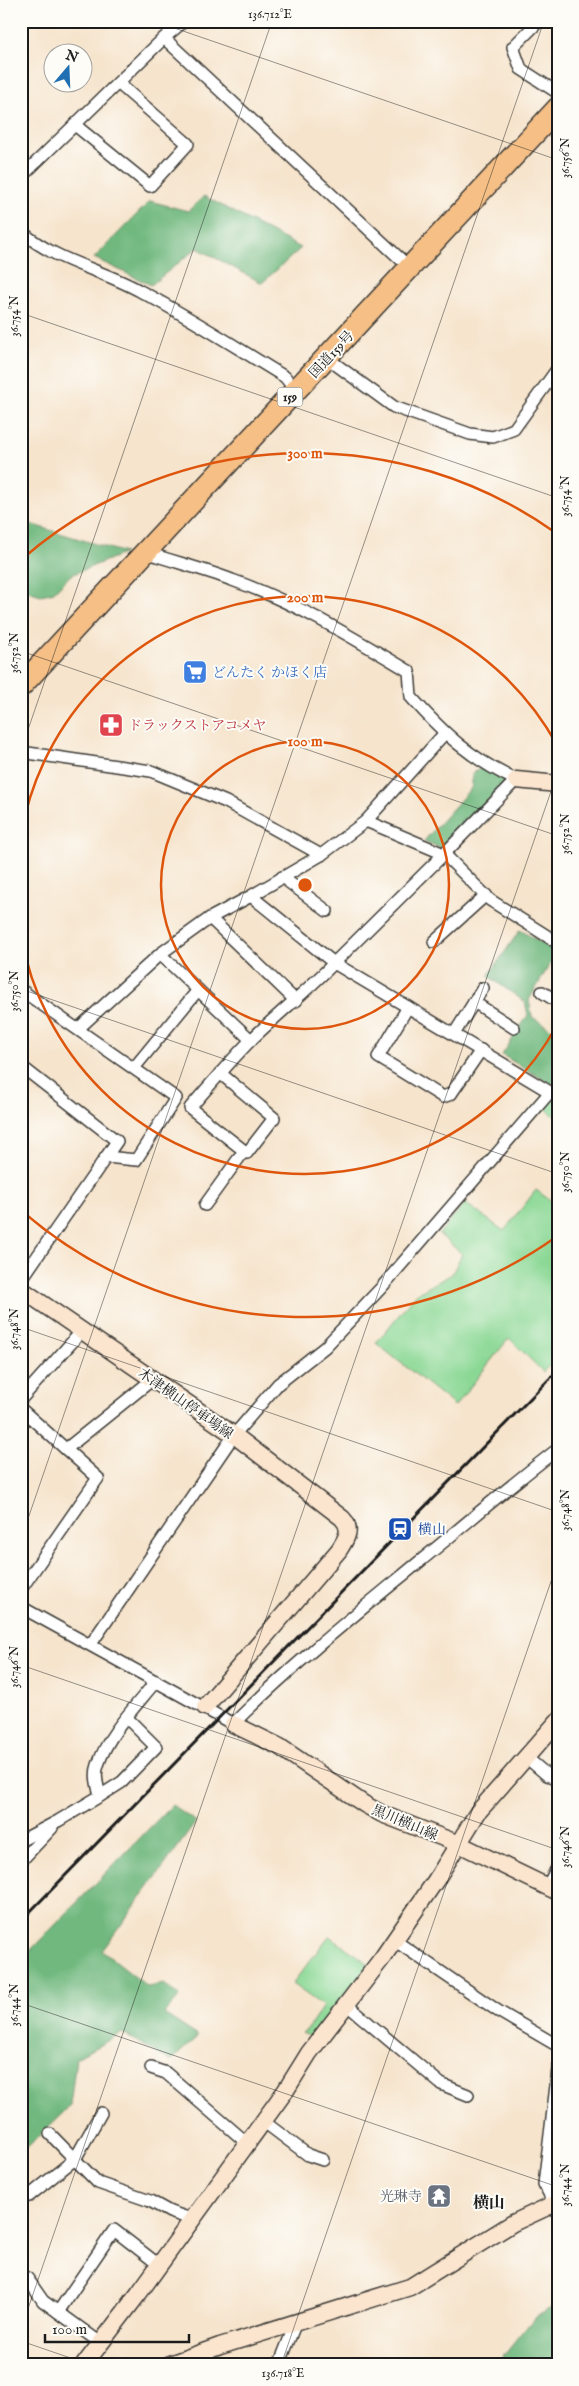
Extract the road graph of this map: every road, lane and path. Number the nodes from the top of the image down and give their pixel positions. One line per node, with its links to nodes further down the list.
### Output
1 (184, 21): 3 (street)
2 (539, 21): 5 (street)
3 (164, 38): 4 (street); 10 (street)
4 (118, 83): 7 (street); 7 (street)
5 (558, 92)
6 (556, 113): 10 (highway, 国道159号 / 159)
7 (75, 125): 8 (street)
8 (21, 177)
9 (21, 231): 13 (street)
10 (410, 268): 11 (highway, 国道159号 / 159)
11 (327, 358): 12 (street); 13 (highway, 国道159号 / 159)
12 (558, 368)
13 (296, 391): 14 (highway, 国道159号 / 159)
14 (145, 552): 15 (highway, 国道159号 / 159); 16 (street)
15 (21, 686)
16 (444, 734): 18 (street); 20 (street)
17 (21, 752): 22 (street)
18 (516, 780): 19 (street); 21 (street)
19 (558, 784)
20 (366, 821): 21 (street); 22 (street)
21 (444, 854): 25 (street); 31 (street)
22 (321, 855): 23 (street)
23 (282, 877): 24 (street); 26 (street)
24 (251, 896): 27 (street); 31 (street)
25 (486, 896): 28 (street); 29 (street)
26 (327, 911)
27 (210, 918): 30 (street); 36 (street)
28 (434, 942)
29 (558, 943)
30 (160, 954): 34 (street); 40 (street)
31 (334, 963): 36 (street); 39 (street)
32 (483, 988): 37 (street)
33 (21, 990): 40 (street)
34 (198, 990): 43 (street); 46 (street)
35 (542, 992): 38 (street)
36 (296, 1001): 43 (street)
37 (474, 1002): 41 (street); 42 (street)
38 (558, 1002)
39 (408, 1007): 42 (street); 44 (street)
40 (79, 1028): 46 (street)
41 (514, 1028)
42 (454, 1034): 44 (street)
43 (251, 1040): 47 (street)
44 (481, 1050): 48 (street)
45 (21, 1066): 52 (street)
46 (134, 1068): 49 (street)
47 (220, 1073): 50 (street); 51 (street)
48 (554, 1088): 60 (street)
49 (176, 1098): 50 (street); 52 (street)
50 (190, 1108): 51 (street)
51 (244, 1151): 53 (street)
52 (106, 1158): 54 (street)
53 (205, 1205)
54 (21, 1280)
55 (21, 1289): 56 (street, 木津横山停車場線)
56 (82, 1331): 57 (street, 木津横山停車場線); 58 (street)
57 (153, 1379): 60 (street, 木津横山停車場線); 61 (street)
58 (21, 1399)
59 (21, 1409): 61 (street)
60 (234, 1435): 65 (street); 67 (street, 木津横山停車場線)
61 (66, 1449): 63 (street)
62 (558, 1449): 70 (street)
63 (21, 1589)
64 (21, 1607): 65 (street)
65 (91, 1644): 66 (street)
66 (156, 1681): 67 (street); 68 (street)
67 (205, 1706): 70 (street)
68 (127, 1718): 73 (street); 73 (street)
69 (558, 1721): 71 (street)
70 (234, 1724): 76 (street, 黒川横山線)
71 (526, 1757): 72 (street); 76 (street)
72 (558, 1780)
73 (100, 1796): 74 (street)
74 (58, 1821): 75 (street); 77 (street)
75 (21, 1837)
76 (459, 1844): 79 (street, 黒川横山線); 80 (street)
77 (21, 1861)
78 (558, 1866): 79 (street)
79 (553, 1890)
80 (394, 1940): 81 (street); 82 (street)
81 (346, 2004): 85 (street); 87 (street)
82 (558, 2046)
83 (151, 2068): 89 (street)
84 (558, 2069): 93 (street)
85 (468, 2095)
86 (101, 2113): 90 (street)
87 (263, 2121): 89 (street); 91 (street)
88 (50, 2134): 90 (street)
89 (247, 2143): 94 (street)
90 (75, 2159): 92 (street); 94 (street)
91 (323, 2160)
92 (29, 2196)
93 (556, 2203): 98 (street)
94 (184, 2229): 95 (street)
95 (159, 2265): 97 (street); 99 (street)
96 (27, 2278): 97 (street)
97 (58, 2312): 99 (street)
98 (296, 2322): 101 (street); 102 (street)
99 (102, 2344): 100 (street)
100 (84, 2365)
101 (167, 2365)
102 (279, 2365)

